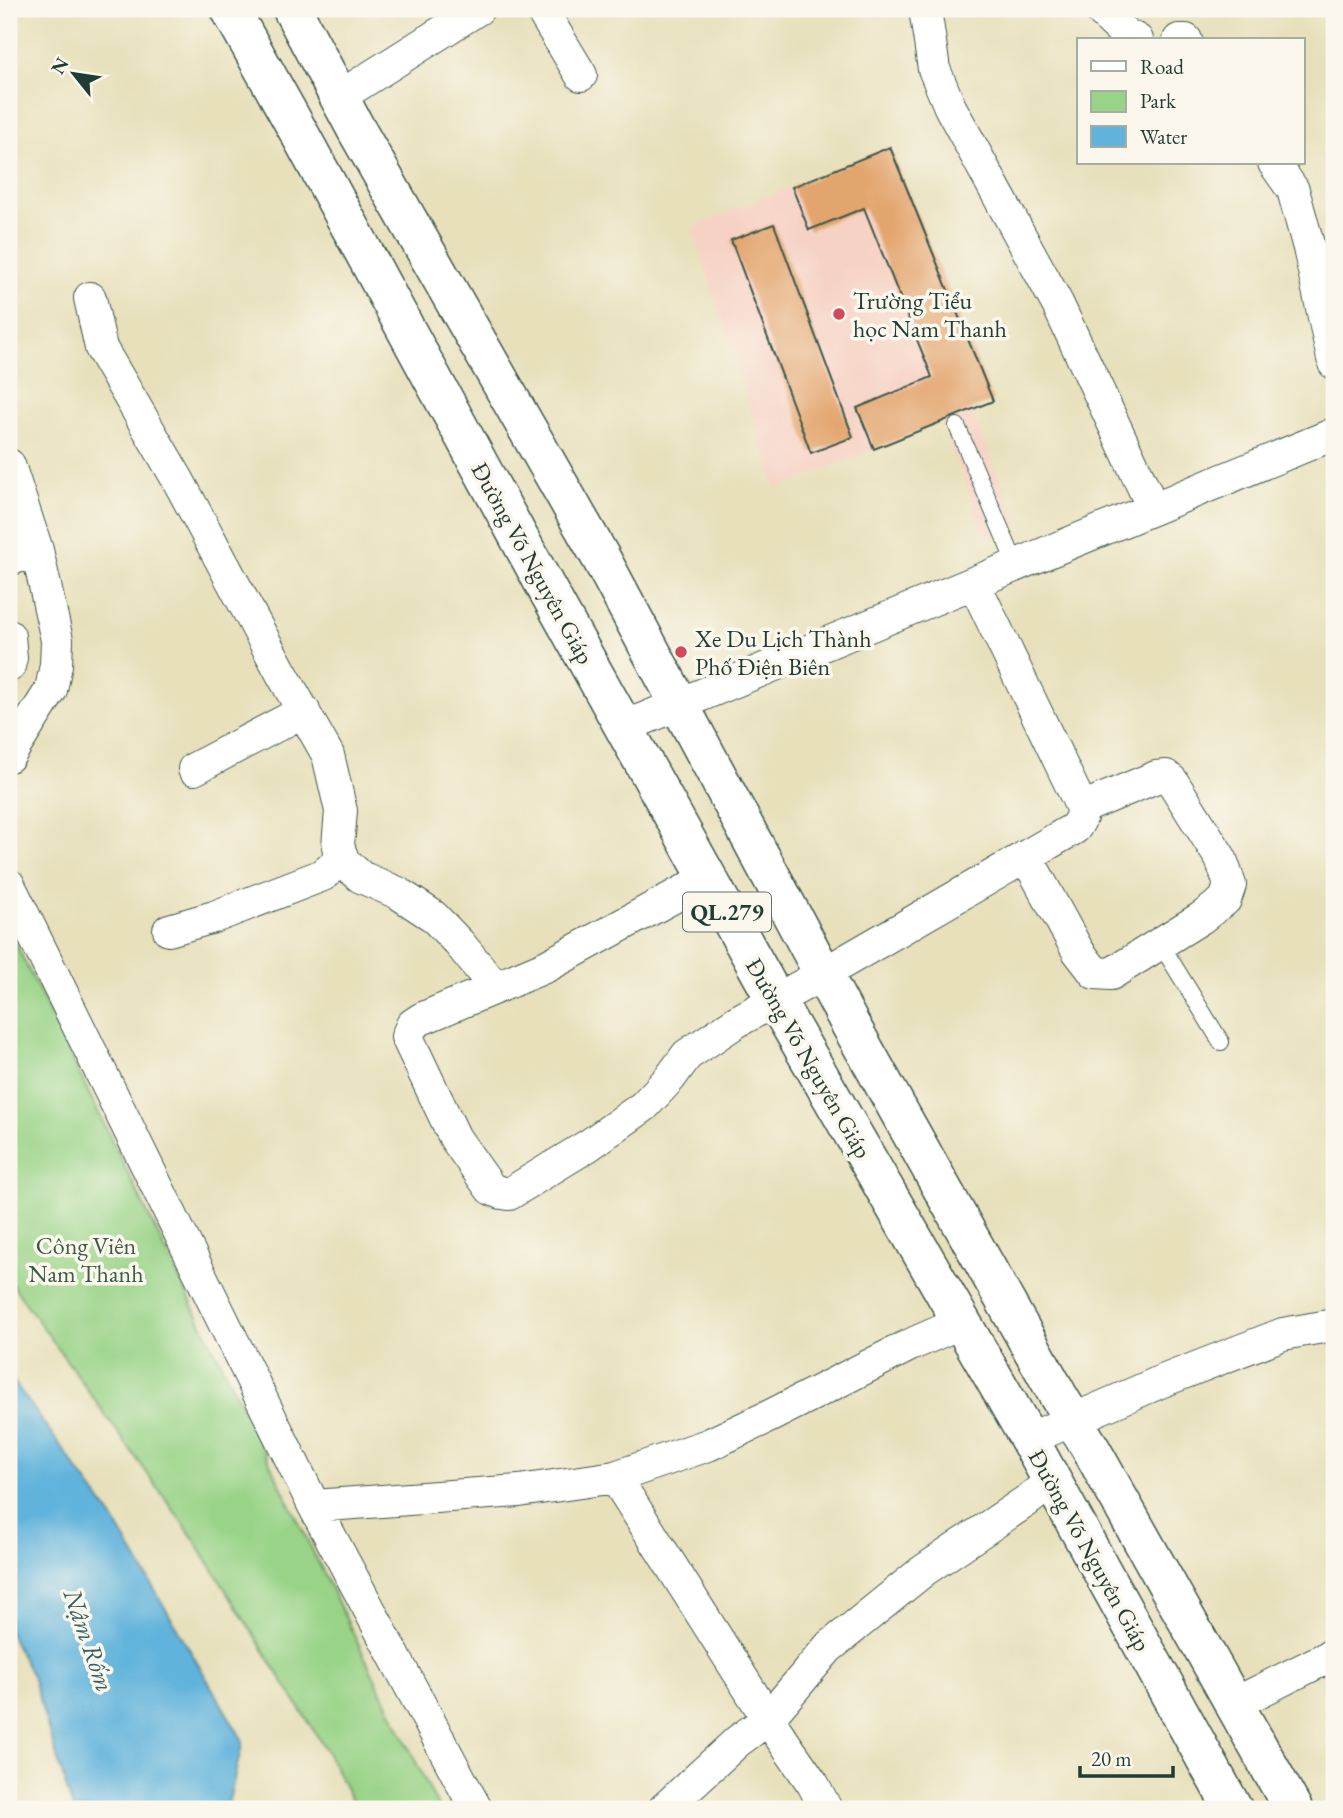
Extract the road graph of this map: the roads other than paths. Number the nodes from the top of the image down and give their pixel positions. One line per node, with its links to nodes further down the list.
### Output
1 (230, 9): 24 (highway, Đường Võ Nguyên Giáp / QL.279)
2 (292, 9): 9 (highway, Đường Võ Nguyên Giáp / QL.279)
3 (478, 9): 9 (street)
4 (541, 9): 8 (street)
5 (925, 9): 16 (street)
6 (1102, 12): 7 (street)
7 (1133, 38)
8 (581, 75)
9 (339, 97): 22 (highway, Đường Võ Nguyên Giáp / QL.279)
10 (1275, 164): 12 (street)
11 (90, 298): 23 (street)
12 (1334, 363)
13 (957, 426): 18 (lane)
14 (1334, 433): 16 (street)
15 (9, 465): 17 (street)
16 (1153, 508): 18 (street)
17 (24, 555): 25 (street)
18 (1016, 565): 19 (street)
19 (974, 583): 22 (street); 27 (street)
20 (9, 636): 21 (street)
21 (9, 666)
22 (679, 704): 24 (street); 34 (highway, Đường Võ Nguyên Giáp / QL.279)
23 (304, 711): 26 (street); 28 (street)
24 (624, 727): 30 (highway, Đường Võ Nguyên Giáp / QL.279)
25 (9, 756)
26 (194, 769)
27 (1082, 808): 29 (street); 33 (street)
28 (341, 854): 32 (street); 35 (street)
29 (1026, 856): 33 (street); 34 (street)
30 (708, 878): 35 (street); 36 (highway, Đường Võ Nguyên Giáp / QL.279)
31 (9, 885): 44 (street)
32 (169, 930)
33 (1160, 943): 37 (lane)
34 (823, 974): 36 (street); 40 (highway, Đường Võ Nguyên Giáp / QL.279)
35 (495, 987): 36 (street)
36 (775, 999): 38 (highway, Đường Võ Nguyên Giáp / QL.279)
37 (1221, 1042)
38 (962, 1322): 41 (highway, Đường Võ Nguyên Giáp / QL.279); 42 (street)
39 (1334, 1325): 40 (street)
40 (1073, 1420): 41 (street); 46 (highway, Đường Võ Nguyên Giáp / QL.279)
41 (1029, 1439): 43 (highway, Đường Võ Nguyên Giáp / QL.279)
42 (615, 1477): 44 (street); 47 (street)
43 (1052, 1481): 47 (street); 51 (highway, Đường Võ Nguyên Giáp / QL.279)
44 (314, 1506): 48 (street)
45 (1334, 1654): 46 (street)
46 (1234, 1704): 52 (highway, Đường Võ Nguyên Giáp / QL.279)
47 (768, 1719): 49 (street); 50 (street)
48 (476, 1809)
49 (664, 1809)
50 (826, 1809)
51 (1233, 1809)
52 (1293, 1809)

